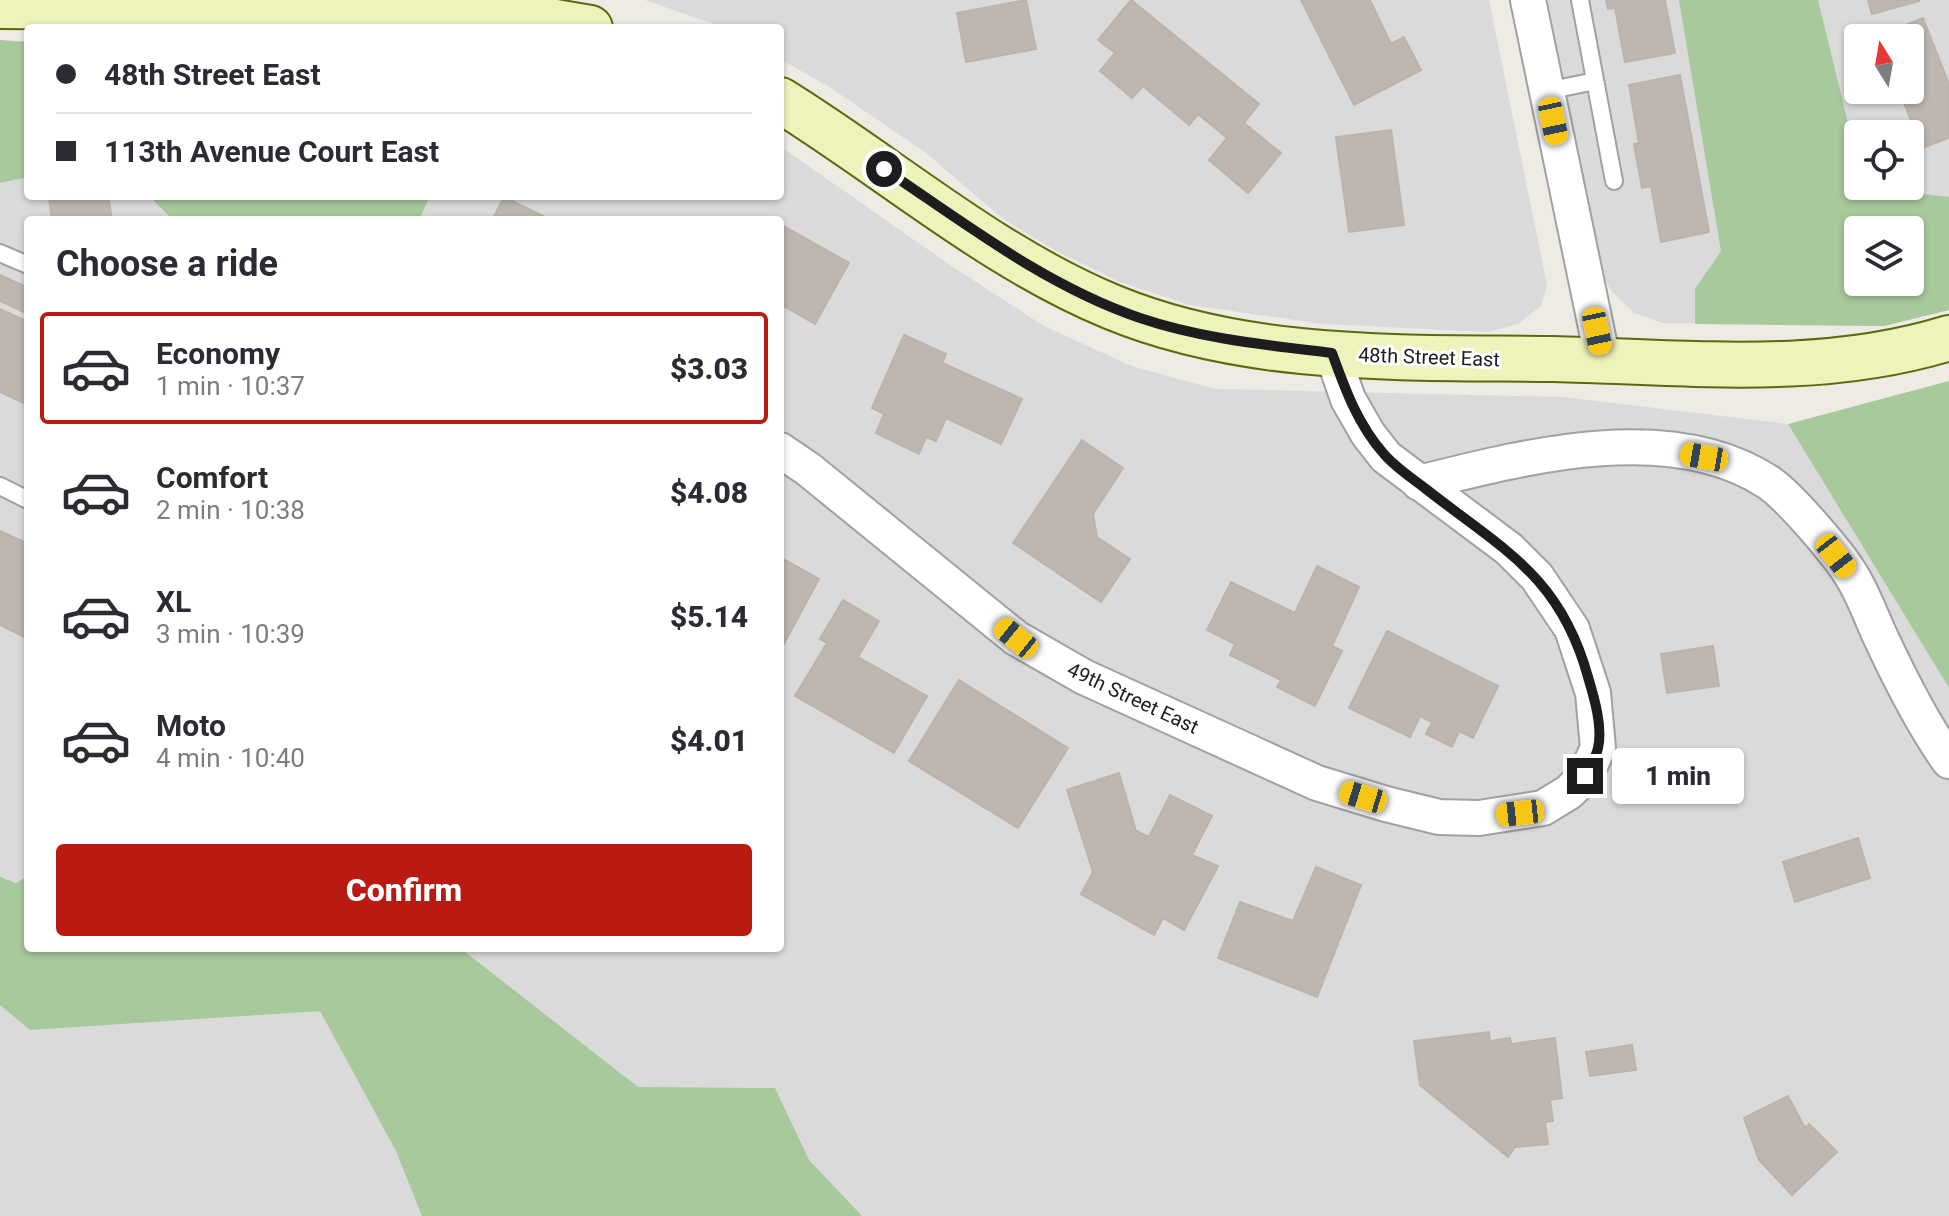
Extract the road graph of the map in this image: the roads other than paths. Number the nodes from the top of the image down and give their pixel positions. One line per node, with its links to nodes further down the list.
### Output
1 (1528, 0): 6 (street)
2 (1580, 0): 5 (lane)
3 (0, 6): 4 (street)
4 (567, 24)
5 (1595, 81): 6 (lane); 8 (lane)
6 (1547, 91): 13 (street)
7 (784, 103): 12 (street, 48th Street East)
8 (1614, 181)
9 (0, 253): 10 (lane)
10 (24, 263)
11 (1949, 338): 13 (street, 48th Street East)
12 (1332, 353): 13 (street, 48th Street East); 15 (street)
13 (1603, 361)
14 (784, 453): 15 (street, 49th Street East)
15 (1419, 483): 18 (street)
16 (0, 486): 17 (lane)
17 (24, 498)
18 (1949, 761)

